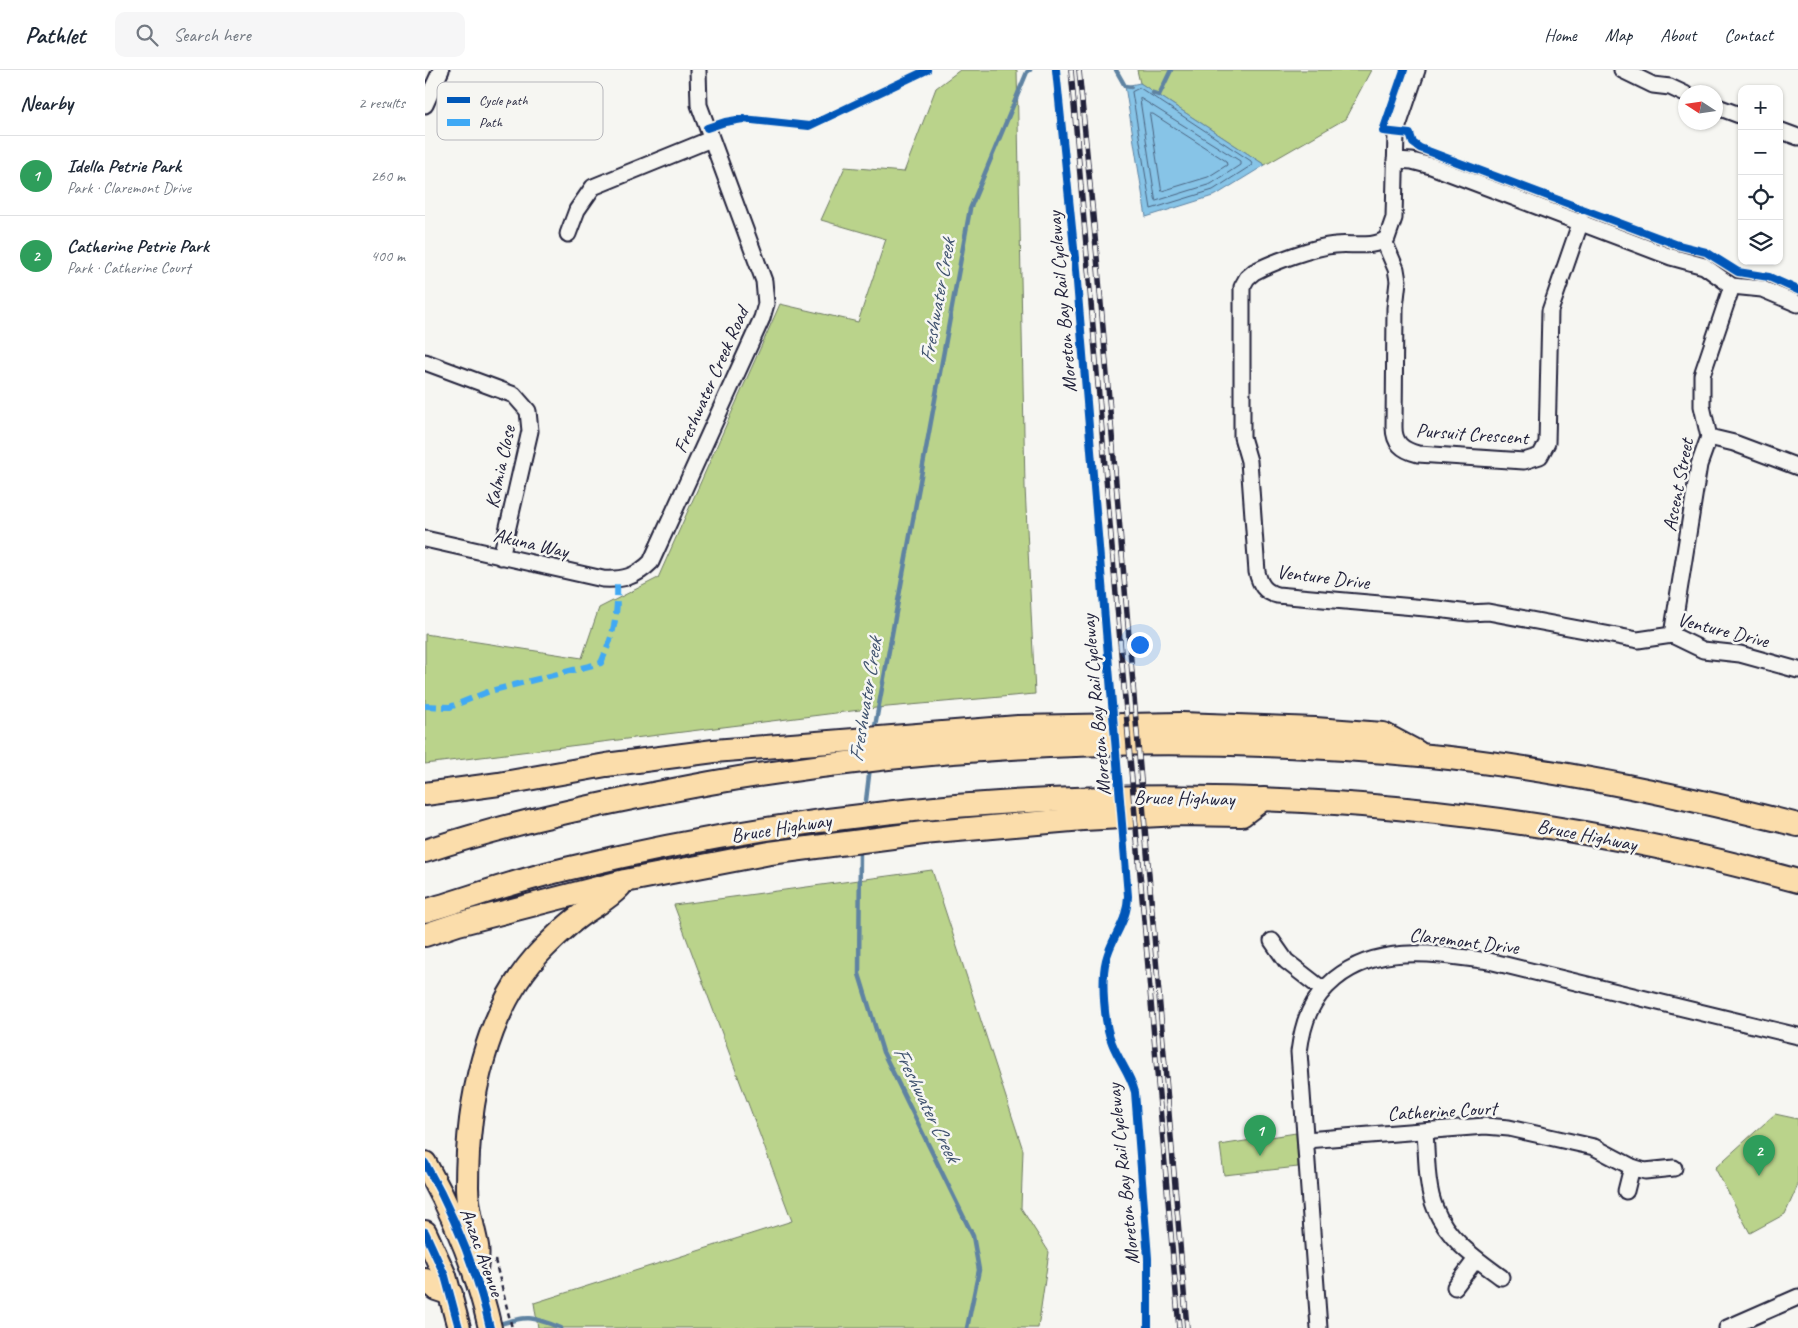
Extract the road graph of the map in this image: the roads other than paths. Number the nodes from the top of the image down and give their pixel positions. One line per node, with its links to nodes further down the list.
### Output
1 (441, 70): 6 (street)
2 (698, 70): 11 (street, Freshwater Creek Road)
3 (1417, 70): 12 (street)
4 (1622, 70): 5 (street)
5 (1678, 91)
6 (425, 105)
7 (1723, 109): 8 (street)
8 (1738, 115)
9 (1783, 131): 10 (street)
10 (1798, 137)
11 (711, 139): 14 (street); 23 (street, Freshwater Creek Road)
12 (1395, 160): 13 (street); 15 (street)
13 (1581, 222): 15 (street, Pursuit Crescent); 16 (street)
14 (568, 234)
15 (1384, 241): 24 (street, Venture Drive)
16 (1732, 286): 17 (street); 19 (street, Ascent Street)
17 (1798, 304)
18 (425, 362): 22 (street, Kalmia Close)
19 (1709, 437): 20 (street); 24 (street, Ascent Street)
20 (1798, 467)
21 (425, 540): 22 (street, Akuna Way)
22 (501, 557): 23 (street, Akuna Way)
23 (629, 578)
24 (1672, 636): 25 (street, Venture Drive)
25 (1798, 670)
26 (931, 743): 27 (highway); 29 (highway); 30 (highway)
27 (425, 794)
28 (1263, 799): 31 (highway); 32 (highway, Bruce Highway); 33 (highway, Bruce Highway)
29 (1798, 825)
30 (425, 851)
31 (625, 881): 34 (highway); 46 (highway)
32 (1798, 881)
33 (425, 911)
34 (425, 935)
35 (1272, 942): 36 (street)
36 (1322, 989): 37 (street, Claremont Drive); 39 (street, Claremont Drive)
37 (1798, 1036)
38 (1425, 1132): 39 (street, Catherine Court); 40 (street, Catherine Court); 45 (street)
39 (1306, 1140): 54 (street, Claremont Drive)
40 (1632, 1167): 41 (street, Catherine Court); 43 (street)
41 (1674, 1168)
42 (430, 1171): 44 (highway); 46 (highway, Anzac Avenue)
43 (1626, 1191)
44 (427, 1240): 50 (highway)
45 (1476, 1259): 47 (street); 49 (street)
46 (475, 1276): 52 (highway, Anzac Avenue)
47 (1501, 1277)
48 (425, 1280): 50 (highway)
49 (1455, 1288)
50 (451, 1294): 53 (highway)
51 (1798, 1297): 55 (street)
52 (488, 1318)
53 (458, 1323)
54 (1319, 1328)
55 (1727, 1328)

